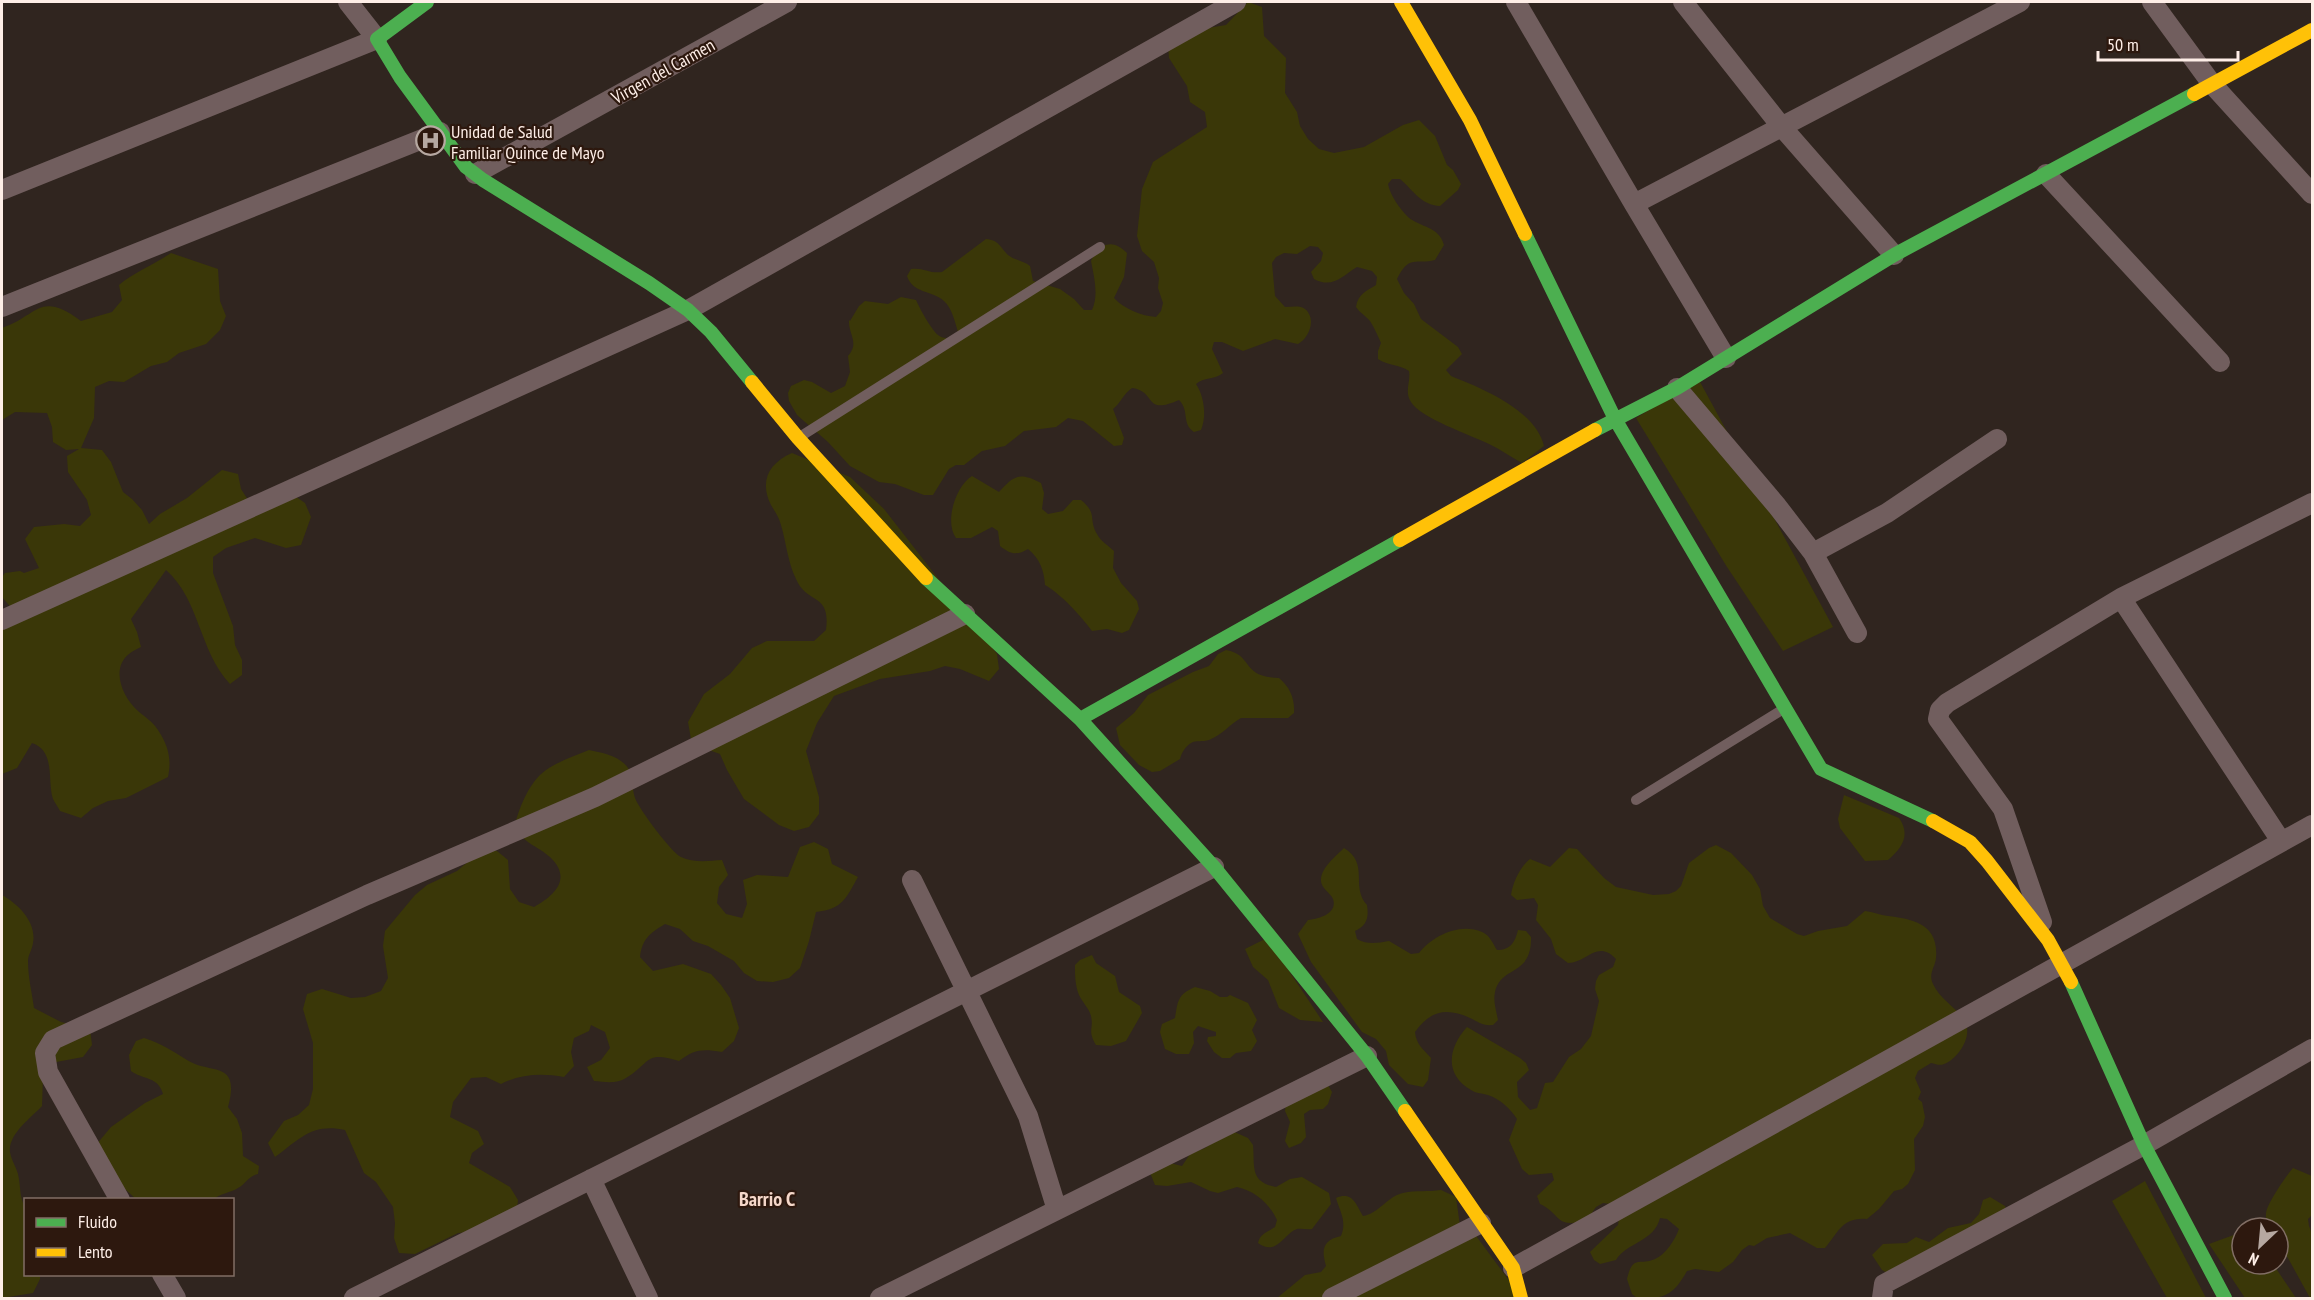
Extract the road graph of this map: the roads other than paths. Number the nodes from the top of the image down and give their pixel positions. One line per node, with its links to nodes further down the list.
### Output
1 (348, 2): 11 (street)
2 (427, 2): 11 (street)
3 (787, 2): 15 (street, Virgen del Carmen)
4 (1236, 2): 23 (street)
5 (1401, 2): 27 (street)
6 (1516, 2): 19 (street)
7 (1683, 2): 13 (street)
8 (2020, 2): 13 (street)
9 (2152, 2): 12 (street)
10 (2313, 30): 12 (street)
11 (377, 39): 14 (street); 17 (street)
12 (2212, 84): 16 (street); 18 (street)
13 (1781, 126): 19 (street); 21 (street)
14 (440, 132): 15 (street); 22 (street)
15 (475, 174): 23 (street)
16 (2046, 174): 21 (street); 25 (street)
17 (2, 190)
18 (2313, 194)
19 (1634, 204): 24 (street)
20 (1100, 247): 28 (lane)
21 (1894, 255): 24 (street)
22 (2, 307)
23 (688, 310): 28 (street); 34 (street)
24 (1726, 358): 26 (street)
25 (2220, 362)
26 (1677, 388): 27 (street); 31 (street)
27 (1615, 419): 36 (street); 37 (street)
28 (798, 438): 33 (street)
29 (1997, 439): 31 (street)
30 (2313, 503): 32 (street)
31 (1813, 553): 35 (street)
32 (2121, 598): 40 (street); 43 (street)
33 (965, 614): 37 (street); 50 (street)
34 (2, 620)
35 (1857, 633)
36 (1786, 708): 38 (lane); 43 (street)
37 (1080, 719): 41 (street)
38 (1636, 800)
39 (2313, 825): 40 (street)
40 (2281, 842): 44 (street)
41 (1214, 867): 45 (street); 47 (street)
42 (912, 880): 45 (street)
43 (2048, 940): 44 (street)
44 (2062, 963): 48 (street); 53 (street)
45 (967, 991): 49 (street); 51 (street)
46 (2313, 1049): 48 (street)
47 (1367, 1056): 51 (street); 52 (street)
48 (2144, 1145): 61 (street); 62 (street)
49 (591, 1179): 56 (street); 57 (street)
50 (119, 1198)
51 (1057, 1210): 58 (street)
52 (1481, 1223): 53 (street); 59 (street)
53 (1513, 1268): 60 (street)
54 (163, 1276): 55 (street)
55 (176, 1299)
56 (354, 1299)
57 (648, 1299)
58 (880, 1299)
59 (1332, 1299)
60 (1521, 1299)
61 (1882, 1299)
62 (2225, 1299)

